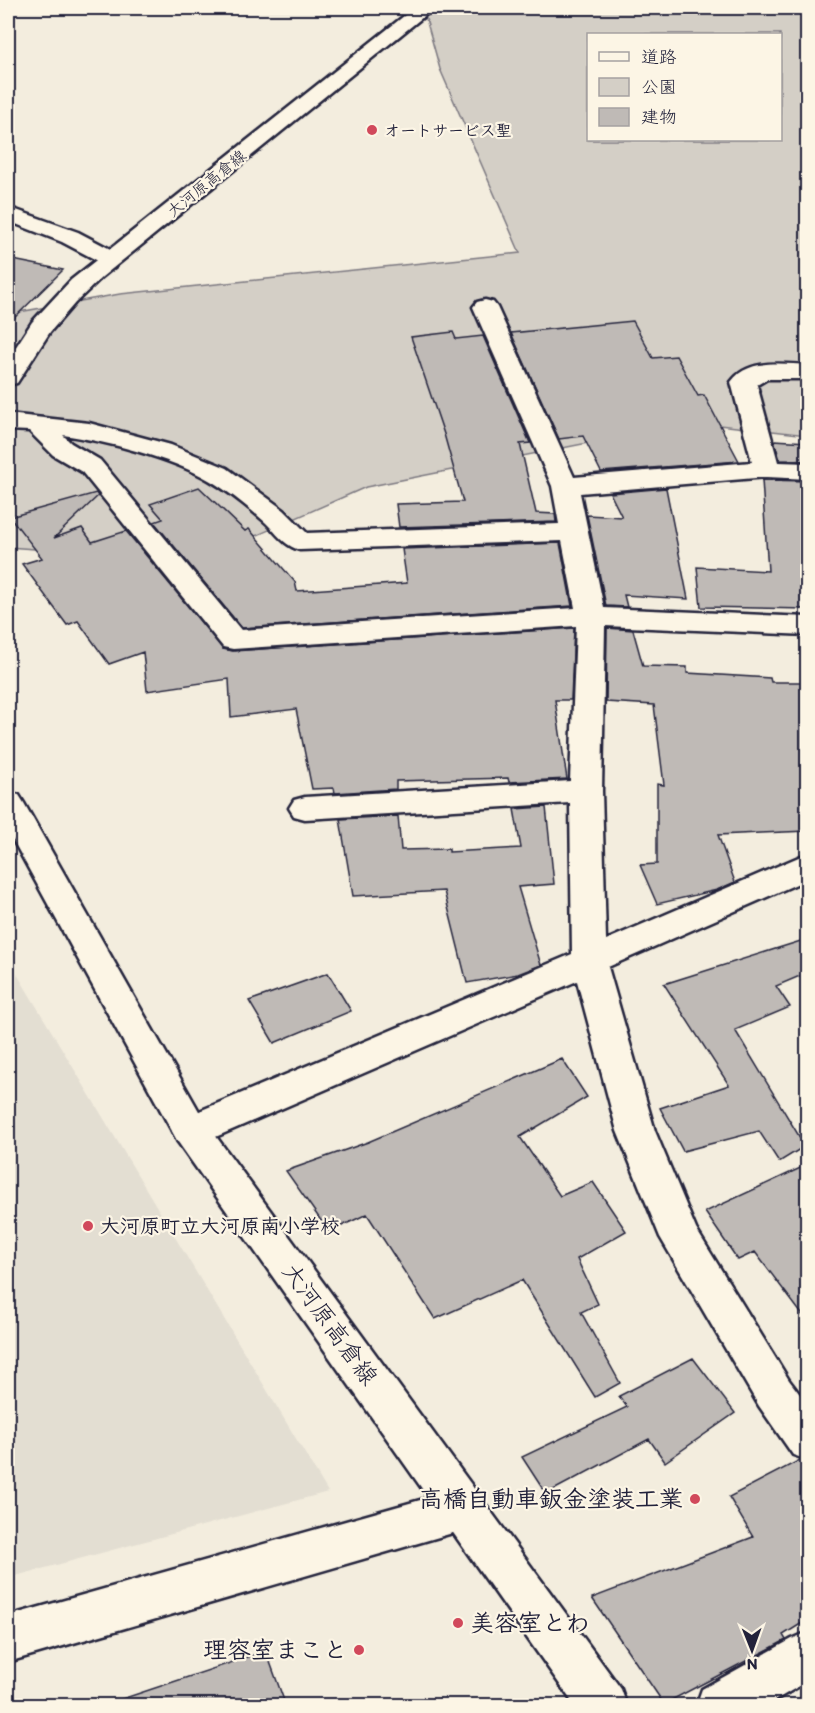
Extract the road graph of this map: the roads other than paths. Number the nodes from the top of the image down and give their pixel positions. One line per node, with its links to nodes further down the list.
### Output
1 (425, 8): 3 (street, 大河原高倉線)
2 (8, 214): 3 (street)
3 (108, 257): 6 (street, 大河原高倉線)
4 (485, 306): 11 (street)
5 (807, 372): 9 (street)
6 (8, 378)
7 (8, 422): 8 (street)
8 (36, 424): 12 (street); 13 (street)
9 (767, 469): 10 (street); 11 (street)
10 (807, 471)
11 (565, 486): 12 (street)
12 (575, 532): 13 (street)
13 (591, 616): 14 (street); 15 (street)
14 (807, 627)
15 (586, 791): 17 (street); 19 (street)
16 (8, 803): 20 (street, 大河原高倉線)
17 (304, 808)
18 (807, 865): 19 (street)
19 (589, 960): 20 (street); 21 (street)
20 (191, 1131): 22 (street, 大河原高倉線)
21 (807, 1441)
22 (463, 1509): 23 (street); 25 (street, 大河原高倉線)
23 (8, 1639)
24 (807, 1655): 26 (street)
25 (604, 1706)
26 (719, 1706)

